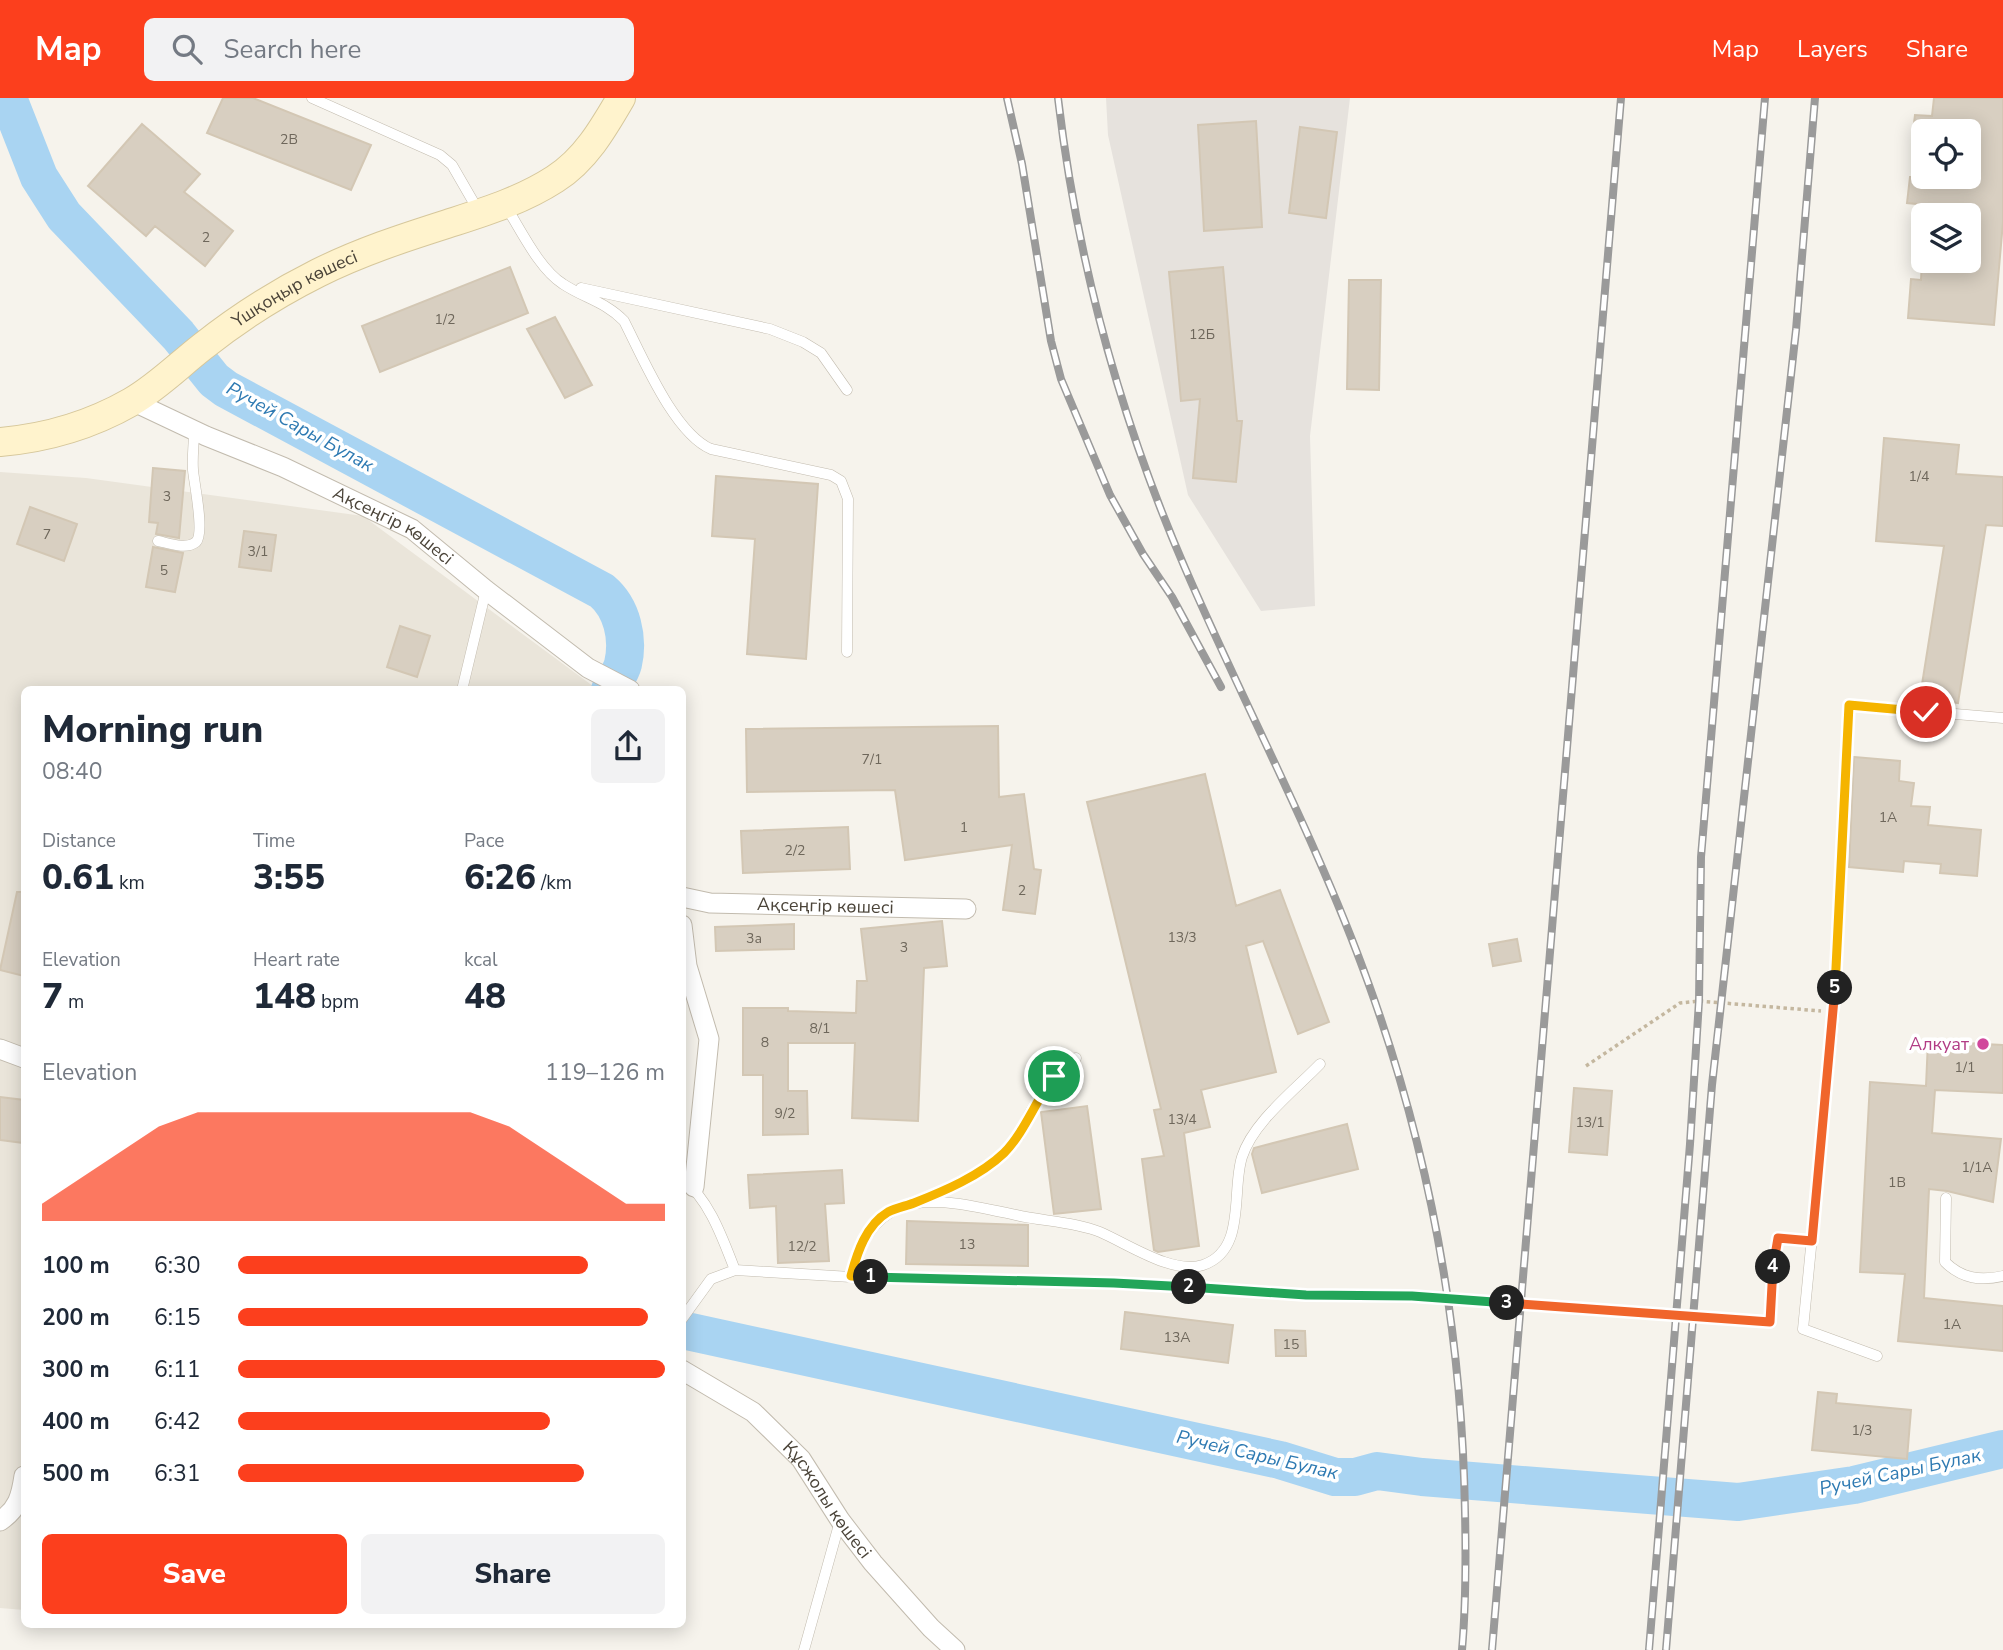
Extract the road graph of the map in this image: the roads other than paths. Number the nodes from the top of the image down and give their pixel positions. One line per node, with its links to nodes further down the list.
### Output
1 (312, 98): 3 (lane)
2 (619, 98): 3 (main road, Үшқоңыр көшесі)
3 (493, 209): 4 (lane); 6 (main road, Үшқоңыр көшесі)
4 (564, 285): 5 (lane); 11 (lane)
5 (847, 390)
6 (132, 401): 7 (street, Ақсеңгір көшесі); 8 (main road, Үшқоңыр көшесі)
7 (194, 431): 9 (lane); 10 (street, Ақсеңгір көшесі)
8 (0, 442)
9 (158, 541)
10 (485, 590): 12 (lane); 13 (street, Ақсеңгір көшесі)
11 (847, 652)
12 (463, 686)
13 (622, 686)
14 (2003, 718): 30 (lane)
15 (686, 898): 16 (street, Ақсеңгір көшесі)
16 (966, 909)
17 (686, 959): 22 (street)
18 (0, 1049): 19 (street)
19 (21, 1057)
20 (1076, 1058): 24 (lane)
21 (1320, 1064): 24 (lane)
22 (688, 1182): 25 (lane)
23 (1946, 1198): 27 (lane)
24 (916, 1202): 26 (lane)
25 (735, 1270): 26 (lane); 29 (lane)
26 (851, 1276): 28 (lane)
27 (2003, 1276)
28 (1355, 1295)
29 (686, 1314)
30 (1877, 1356)
31 (686, 1372): 33 (street, Құсжолы көшесі)
32 (21, 1496): 34 (street)
33 (840, 1520): 35 (lane); 36 (street, Құсжолы көшесі)
34 (0, 1521)
35 (804, 1650)
36 (955, 1650)

